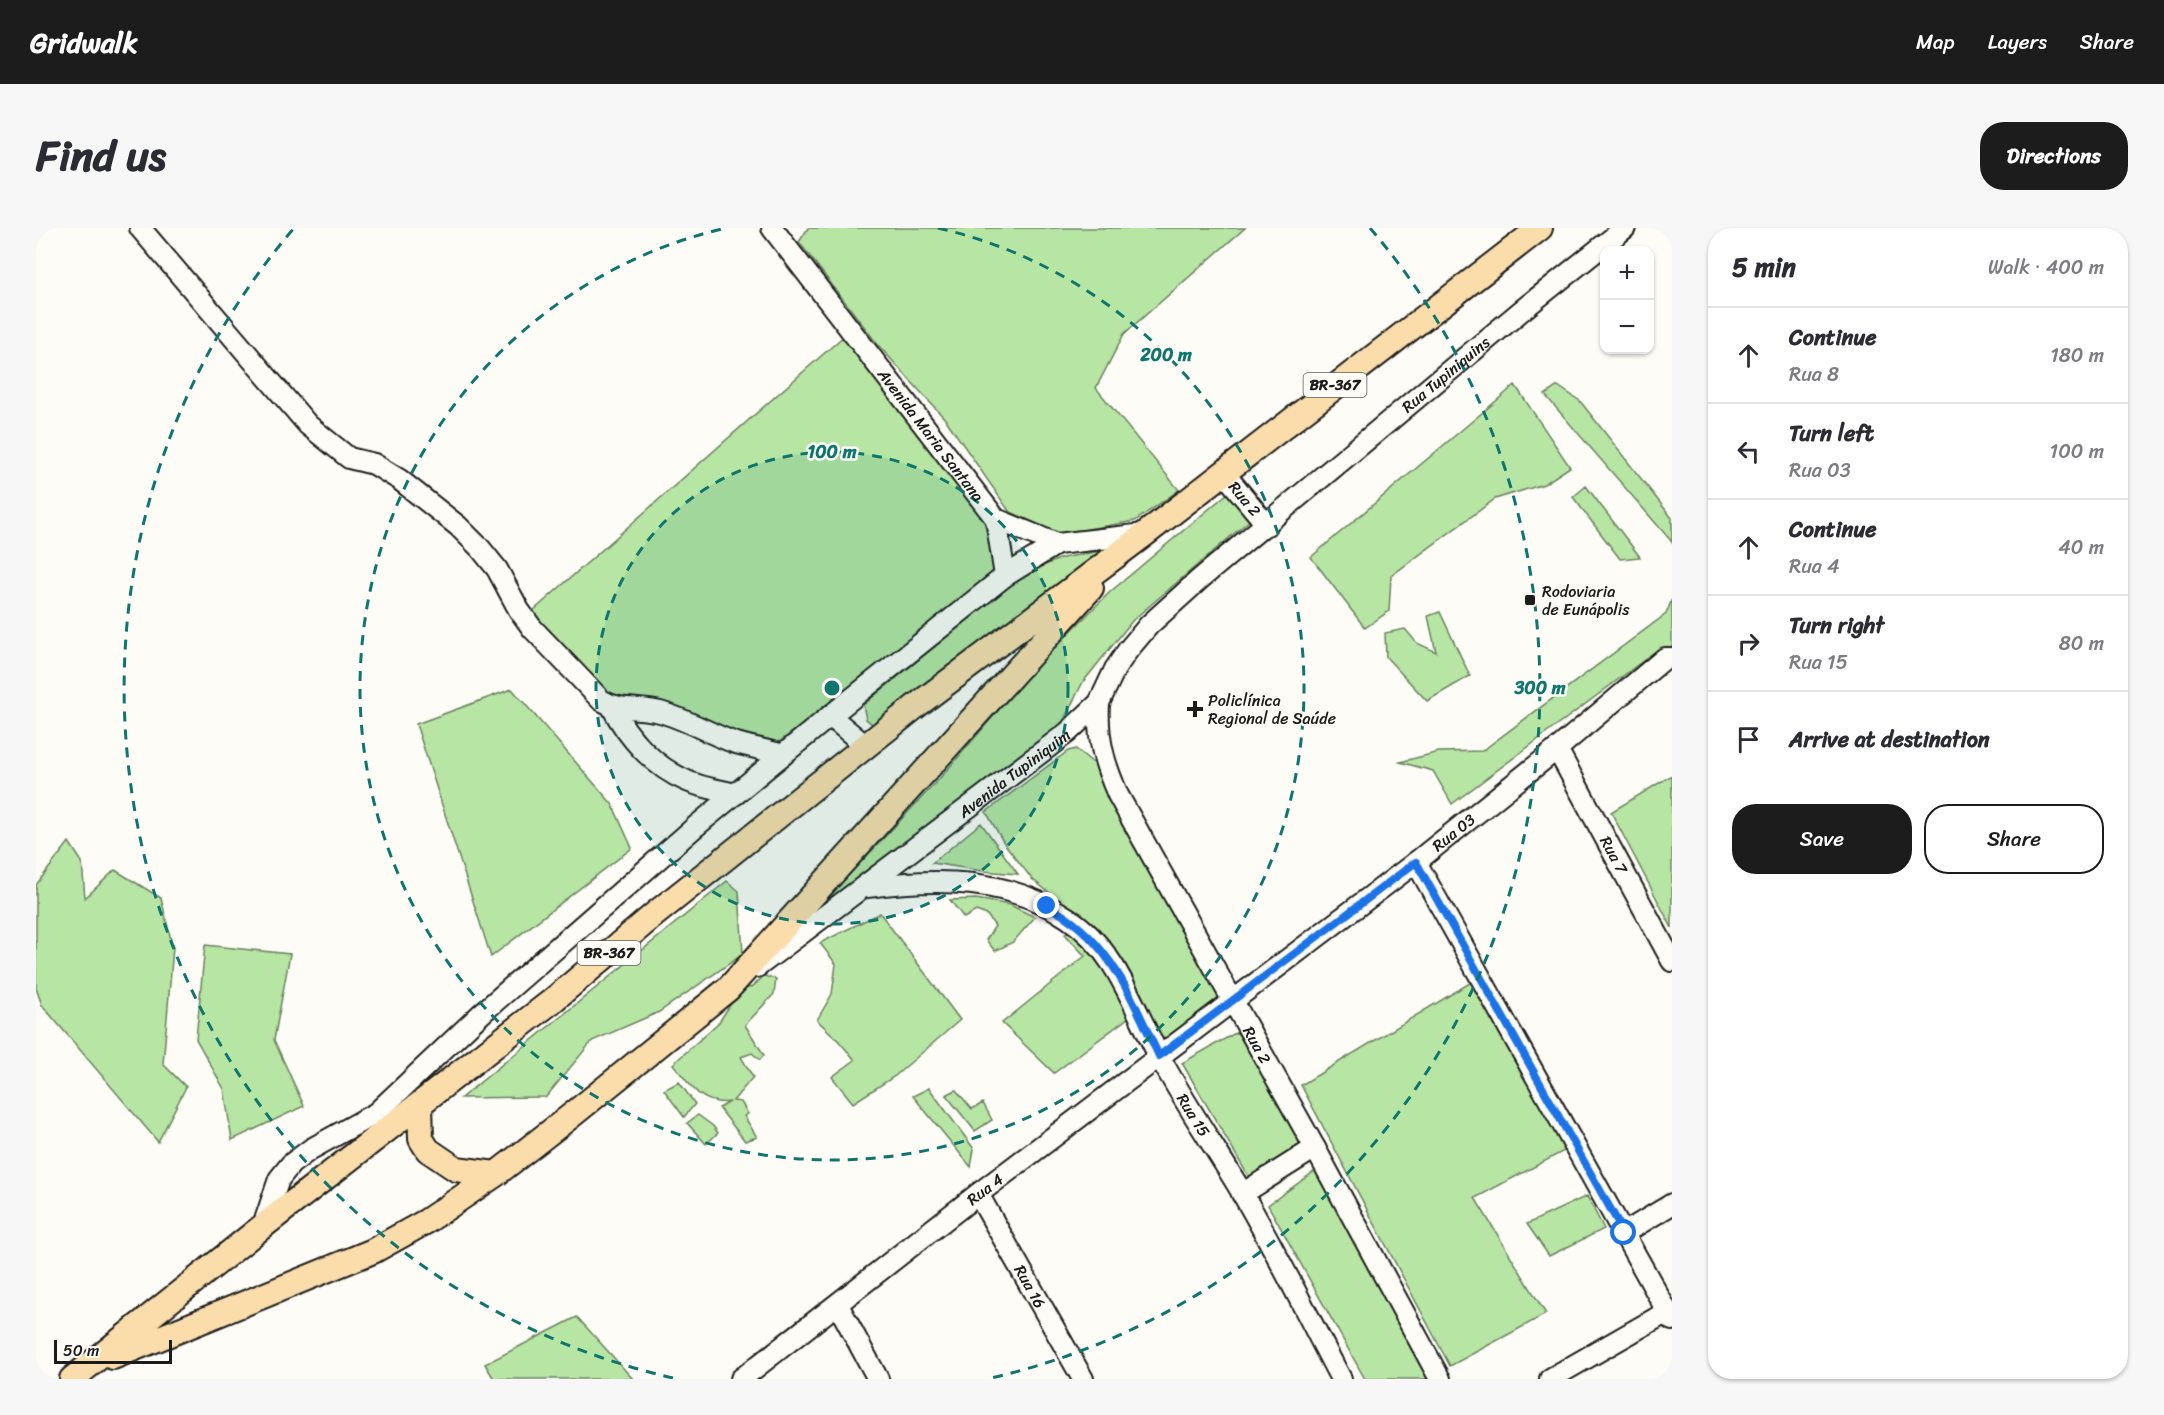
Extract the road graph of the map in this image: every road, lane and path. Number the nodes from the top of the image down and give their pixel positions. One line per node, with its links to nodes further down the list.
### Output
1 (140, 228): 13 (street)
2 (1540, 228): 5 (main road, BR-367)
3 (1625, 228): 7 (street, Rua Tupiniquins)
4 (776, 230): 6 (street, Avenida Maria Santana)
5 (1224, 473): 7 (street, Rua 2); 8 (main road, BR-367)
6 (996, 519): 9 (street); 10 (street)
7 (1267, 525): 12 (street, Avenida Tupiniquim)
8 (1138, 539): 9 (street); 15 (main road, BR-367); 22 (main road, BR-367)
9 (1057, 544): 10 (street)
10 (1005, 576): 14 (street)
11 (1672, 658): 16 (street, Rua 03)
12 (1099, 703): 20 (street, Avenida Tupiniquim); 23 (street, Rua 2)
13 (612, 706): 17 (street); 18 (street)
14 (830, 716): 15 (street); 17 (street)
15 (867, 747): 25 (main road, BR-367)
16 (1557, 750): 19 (street, Rua 03); 21 (street, Rua 7)
17 (783, 754): 18 (street)
18 (736, 794): 31 (street)
19 (1416, 862): 23 (street, Rua 03); 32 (street)
20 (866, 887): 22 (street, Avenida Tupiniquim); 24 (street, Rua 15)
21 (1672, 961)
22 (728, 989): 27 (main road, BR-367)
23 (1232, 1002): 24 (street, Rua 4); 26 (street, Rua 2)
24 (1159, 1056): 28 (street, Rua 4); 29 (street, Rua 15)
25 (420, 1104): 27 (main road); 31 (main road, BR-367)
26 (1315, 1148): 29 (street); 40 (street, Rua 2)
27 (496, 1173): 35 (main road, BR-367)
28 (978, 1194): 33 (street, Rua 4); 38 (street, Rua 16)
29 (1242, 1194): 39 (street, Rua 15)
30 (1672, 1204): 32 (street)
31 (263, 1226): 35 (main road, BR-367)
32 (1624, 1233): 34 (street)
33 (838, 1305): 36 (street, Rua 4); 37 (street)
34 (1670, 1316): 41 (street)
35 (81, 1373)
36 (741, 1379)
37 (878, 1379)
38 (1083, 1379)
39 (1341, 1379)
40 (1440, 1379)
41 (1550, 1379)

